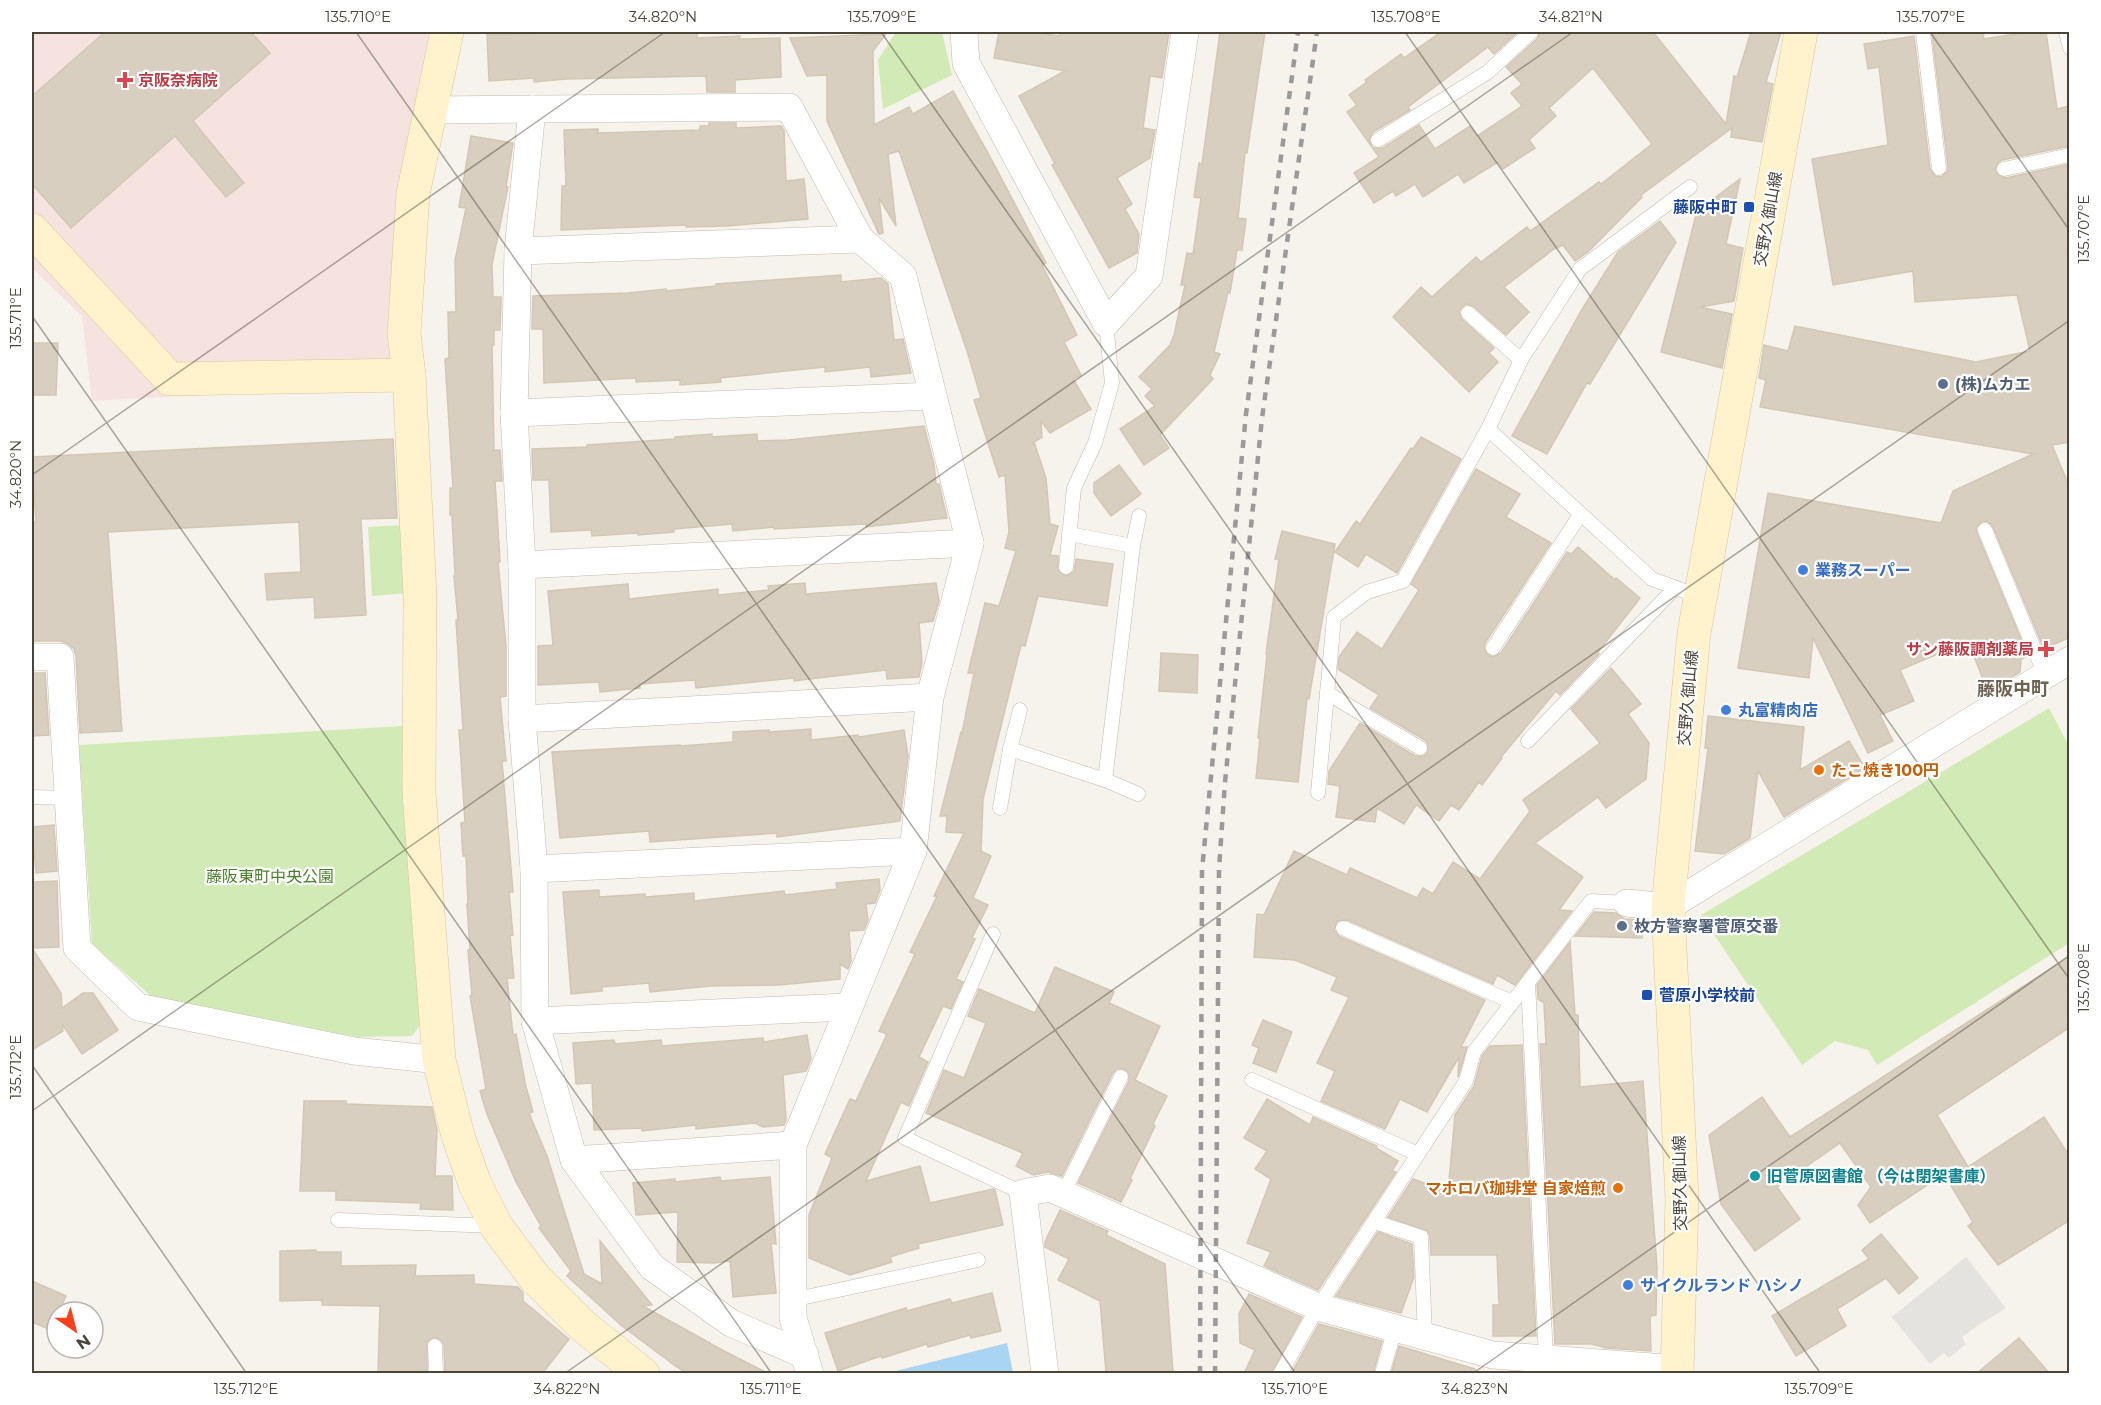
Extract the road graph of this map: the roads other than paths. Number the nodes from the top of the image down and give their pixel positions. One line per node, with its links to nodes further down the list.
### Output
1 (447, 32): 10 (street)
2 (964, 32): 20 (street)
3 (1185, 32): 20 (street)
4 (1531, 32): 11 (lane)
5 (1801, 32): 34 (street, 交野久御山線)
6 (1923, 32): 13 (lane)
7 (2066, 32): 8 (lane)
8 (2070, 48)
9 (532, 109): 10 (street); 17 (street); 18 (street)
10 (429, 110): 22 (street)
11 (1378, 140)
12 (2070, 155): 14 (lane)
13 (1939, 168)
14 (2004, 169)
15 (1690, 187): 21 (lane)
16 (32, 230): 22 (street)
17 (860, 239): 18 (street); 23 (street)
18 (518, 251): 24 (street)
19 (1468, 313): 21 (lane)
20 (1106, 323): 29 (lane)
21 (1521, 360): 25 (lane)
22 (409, 375): 62 (street)
23 (933, 396): 24 (street); 30 (street)
24 (514, 412): 32 (street)
25 (1488, 429): 26 (lane); 39 (lane)
26 (1580, 515): 34 (lane); 35 (lane)
27 (1138, 516): 31 (lane)
28 (1985, 530): 38 (lane)
29 (1069, 534): 31 (lane); 33 (lane)
30 (970, 543): 32 (street); 40 (street)
31 (1133, 546): 46 (lane)
32 (522, 565): 42 (street)
33 (1066, 567)
34 (1688, 593): 43 (lane); 55 (street, 交野久御山線)
35 (1493, 648)
36 (32, 657): 50 (street)
37 (2070, 660): 38 (street)
38 (2045, 675): 55 (street)
39 (1327, 693): 45 (lane); 47 (lane)
40 (930, 697): 42 (street); 52 (street)
41 (1020, 710): 44 (lane)
42 (522, 719): 53 (street)
43 (1528, 741)
44 (1010, 748): 46 (lane); 51 (lane)
45 (1420, 748)
46 (1105, 780): 48 (lane)
47 (1318, 793)
48 (1138, 794)
49 (32, 797): 50 (lane)
50 (68, 798): 62 (street)
51 (1000, 808)
52 (913, 851): 53 (street); 60 (street)
53 (534, 869): 61 (street)
54 (1627, 903): 55 (street); 58 (lane)
55 (1668, 907): 81 (street, 交野久御山線)
56 (1343, 928): 59 (lane)
57 (993, 934): 68 (lane)
58 (1528, 982): 59 (lane); 79 (lane)
59 (1512, 1002): 66 (lane)
60 (848, 1007): 61 (street); 65 (street)
61 (535, 1021): 67 (street)
62 (439, 1060): 72 (street)
63 (1121, 1077): 69 (lane)
64 (1252, 1080): 66 (lane)
65 (793, 1145): 67 (street); 74 (street)
66 (1418, 1154): 71 (lane)
67 (574, 1161): 80 (street)
68 (1023, 1193): 69 (street); 84 (street)
69 (1063, 1194): 75 (street)
70 (338, 1220): 72 (lane)
71 (1375, 1222): 75 (lane); 77 (lane)
72 (496, 1226): 83 (street)
73 (978, 1260): 74 (lane)
74 (792, 1300): 80 (street)
75 (1318, 1307): 76 (street); 85 (lane)
76 (1395, 1328): 77 (street); 86 (lane)
77 (1425, 1336): 79 (street)
78 (435, 1346): 82 (lane)
79 (1546, 1358): 81 (street)
80 (808, 1365)
81 (1678, 1371)
82 (436, 1374)
83 (643, 1374)
84 (1045, 1374)
85 (1280, 1374)
86 (1382, 1374)

